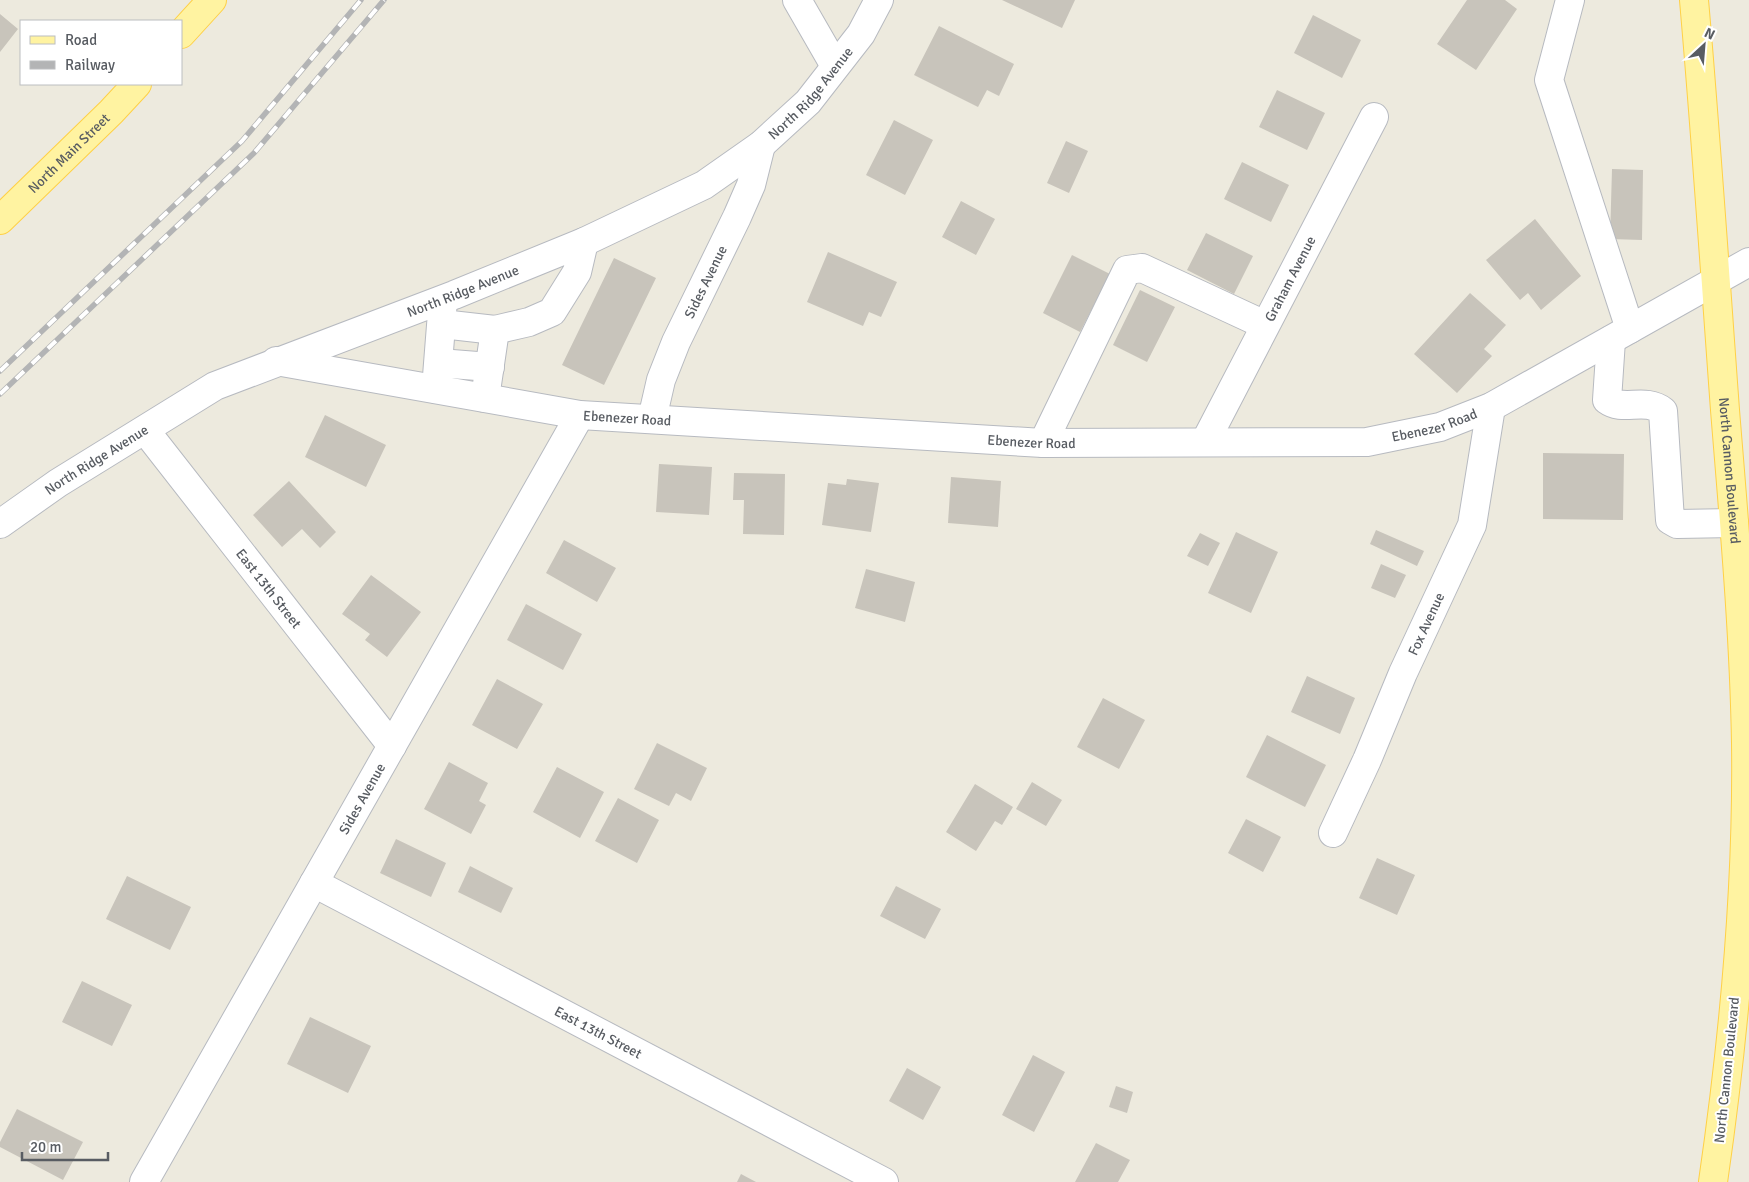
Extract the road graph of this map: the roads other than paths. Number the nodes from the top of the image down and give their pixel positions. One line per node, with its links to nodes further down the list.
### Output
1 (212, 0): 6 (main road)
2 (797, 0): 7 (street)
3 (879, 0): 7 (street, North Ridge Avenue)
4 (1570, 0): 18 (street)
5 (1694, 0): 14 (main road, North Cannon Boulevard)
6 (182, 33)
7 (835, 66): 10 (street, North Ridge Avenue)
8 (135, 85): 11 (main road, North Main Street)
9 (1374, 117): 16 (street, Graham Avenue)
10 (761, 145): 12 (street, North Ridge Avenue); 25 (street, Sides Avenue)
11 (3, 212)
12 (584, 242): 15 (street, North Ridge Avenue); 17 (street)
13 (1749, 262): 14 (street, Ebenezer Road)
14 (1717, 280): 18 (street, Ebenezer Road); 29 (main road, North Cannon Boulevard)
15 (443, 312): 17 (street); 19 (street, North Ridge Avenue); 21 (street)
16 (1265, 325): 27 (street, Graham Avenue); 28 (street)
17 (495, 330): 20 (street)
18 (1620, 334): 23 (street, Ebenezer Road); 29 (street)
19 (276, 361): 21 (street, Ebenezer Road); 26 (street, North Ridge Avenue)
20 (490, 367): 21 (street); 22 (street)
21 (437, 376): 22 (street, Ebenezer Road)
22 (485, 398): 24 (street, Ebenezer Road)
23 (1491, 407): 27 (street, Ebenezer Road); 32 (street, Fox Avenue)
24 (580, 415): 25 (street, Ebenezer Road); 31 (street, Sides Avenue)
25 (652, 419): 28 (street, Ebenezer Road)
26 (145, 430): 30 (street, North Ridge Avenue); 31 (street, East 13th Street)
27 (1205, 442): 28 (street, Ebenezer Road)
28 (1043, 443)
29 (1734, 523): 36 (main road, North Cannon Boulevard)
30 (0, 524)
31 (392, 746): 33 (street, Sides Avenue)
32 (1332, 833)
33 (314, 883): 34 (street, Sides Avenue); 35 (street, East 13th Street)
34 (144, 1182)
35 (884, 1182)
36 (1713, 1182)

